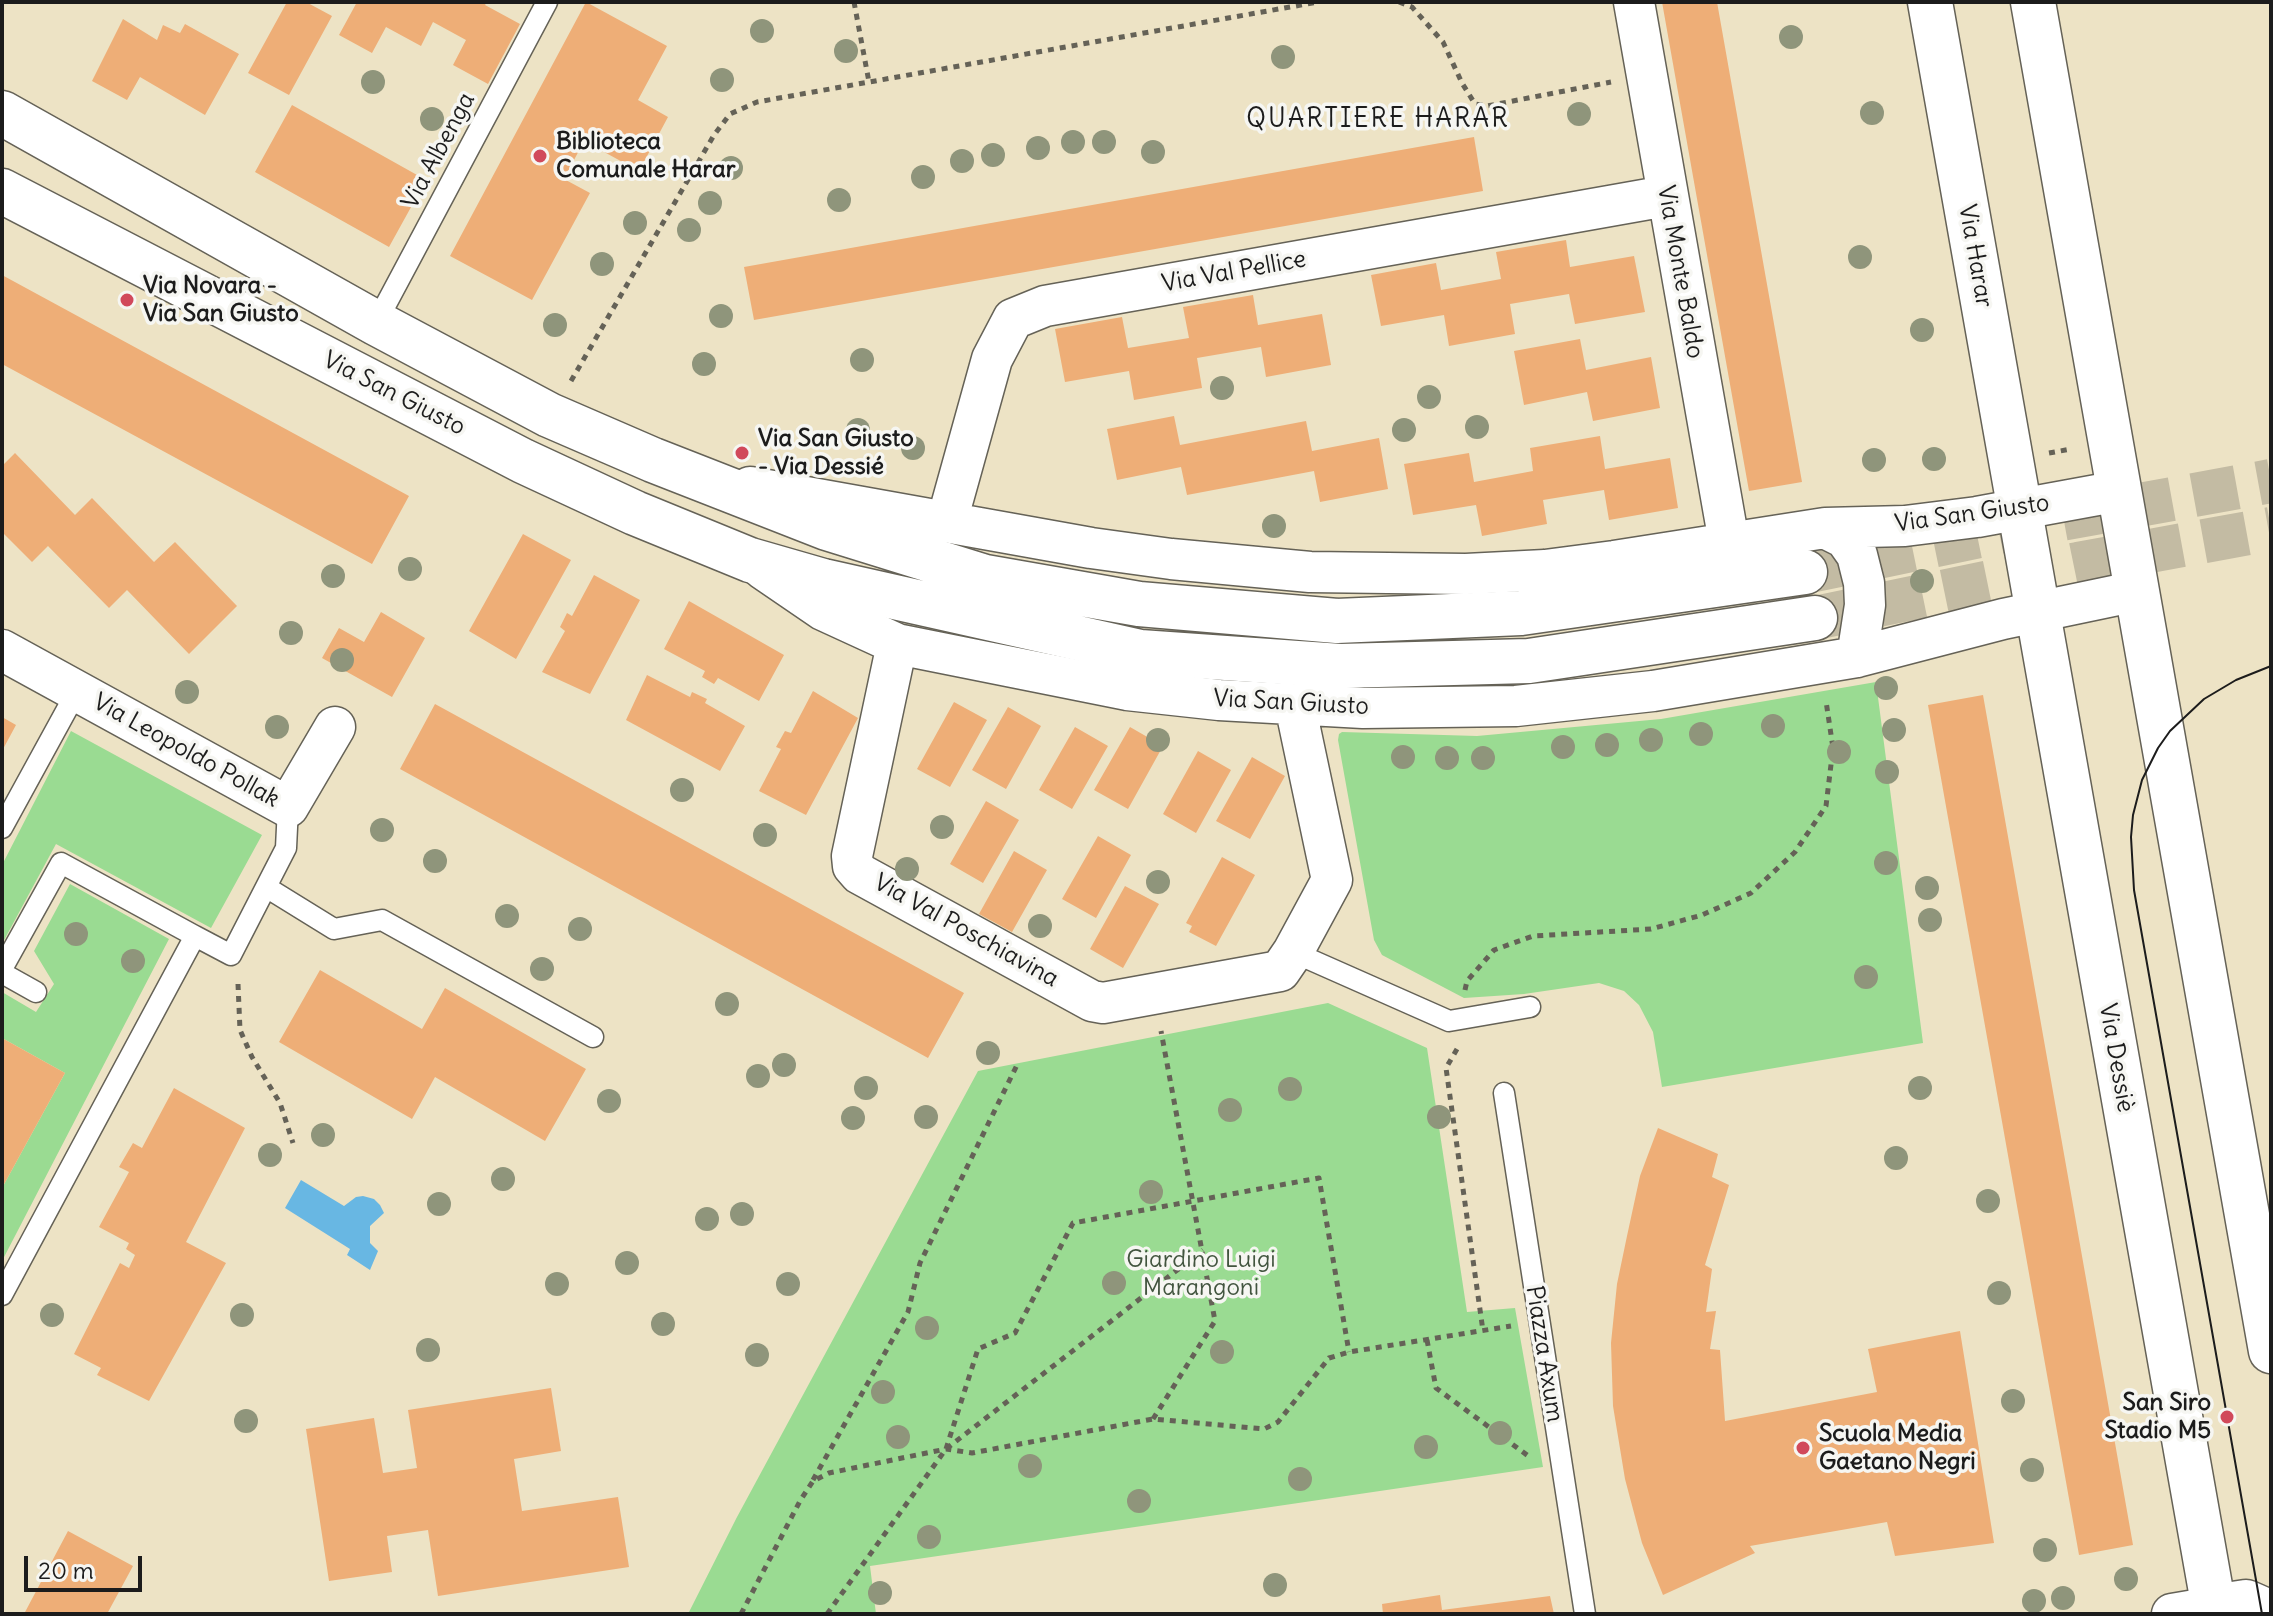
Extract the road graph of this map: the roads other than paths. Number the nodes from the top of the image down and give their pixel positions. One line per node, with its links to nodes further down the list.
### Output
1 (547, 2): 8 (lane, Via Albenga)
2 (1634, 2): 7 (street, Via Monte Baldo)
3 (1930, 2): 11 (main road, Via Harar)
4 (2033, 2): 10 (main road)
5 (2, 113): 8 (main road, Via San Giusto)
6 (2, 191): 15 (main road, Via San Giusto)
7 (1666, 196): 12 (street, Via Val Pellice); 14 (street, Via Monte Baldo)
8 (376, 323): 9 (main road, Via San Giusto)
9 (706, 480): 12 (street, Via San Giusto); 16 (main road, Via San Giusto)
10 (2119, 491): 11 (street, Via San Giusto); 17 (main road)
11 (2020, 510): 13 (street, Via San Giusto); 18 (main road, Via Dessiè)
12 (947, 521): 14 (street, Via San Giusto)
13 (1825, 528): 14 (street, Via San Giusto); 22 (street)
14 (1729, 542)
15 (750, 560): 19 (main road, Via San Giusto); 20 (street, Via San Giusto)
16 (1805, 572)
17 (2137, 591): 18 (street, Via San Giusto); 37 (main road)
18 (2037, 612): 22 (street, Via San Giusto); 38 (main road, Via Dessiè)
19 (1815, 618)
20 (897, 644): 24 (street, Via San Giusto); 30 (street, Via Val Poschiavina)
21 (2, 650): 23 (street, Via Leopoldo Pollak)
22 (1840, 661): 24 (street, Via San Giusto)
23 (77, 691): 26 (street, Via Leopoldo Pollak); 27 (lane)
24 (1295, 705): 30 (street, Via Val Poschiavina)
25 (335, 727): 26 (street, Via Leopoldo Pollak)
26 (288, 807): 28 (lane)
27 (2, 828)
28 (266, 887): 29 (lane); 34 (lane)
29 (195, 936): 31 (lane); 36 (lane)
30 (1293, 952): 33 (lane)
31 (2, 971): 32 (lane)
32 (36, 992)
33 (1530, 1007)
34 (593, 1037)
35 (1504, 1093): 40 (lane, Piazza Axum)
36 (2, 1295)
37 (2271, 1351)
38 (2200, 1612): 39 (main road)
39 (2271, 1613)
40 (1585, 1614)

